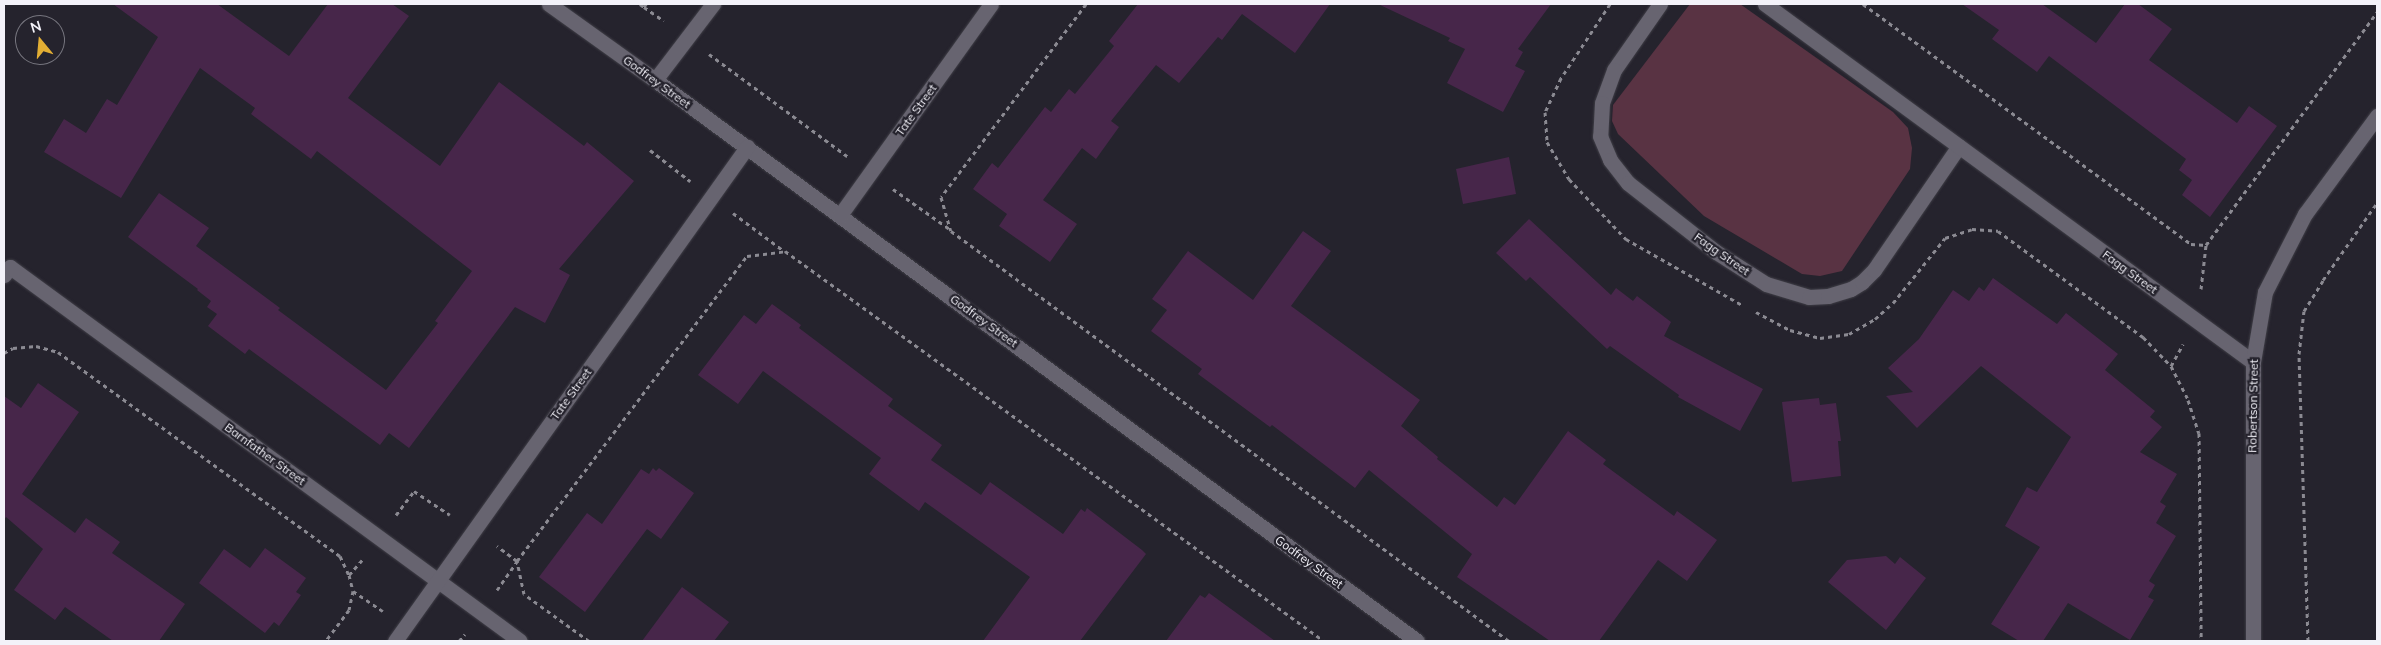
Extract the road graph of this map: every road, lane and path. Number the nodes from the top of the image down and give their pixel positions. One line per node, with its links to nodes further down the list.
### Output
1 (549, 4): 13 (street, Godfrey Street)
2 (640, 4): 10 (path)
3 (713, 4): 12 (street)
4 (991, 4): 17 (street, Tate Street)
5 (1086, 4): 20 (path)
6 (1610, 4): 22 (path)
7 (1660, 4): 15 (street, Fagg Street)
8 (1765, 4): 15 (street, Fagg Street)
9 (1862, 4): 11 (path)
10 (645, 5): 12 (path)
11 (2377, 12)
12 (687, 38): 13 (street); 17 (path)
13 (655, 80): 16 (street, Godfrey Street)
14 (2377, 116): 25 (street, Robertson Street)
15 (1959, 146): 25 (street, Fagg Street)
16 (747, 147): 19 (street, Godfrey Street); 26 (street, Tate Street)
17 (870, 173): 19 (street, Tate Street); 20 (path)
18 (2377, 203): 36 (path)
19 (840, 215): 32 (street, Godfrey Street)
20 (951, 231): 33 (path)
21 (7, 271): 26 (street, Barnfather Street)
22 (1746, 307)
23 (1755, 312): 34 (path)
24 (4, 353): 27 (path)
25 (2253, 362): 35 (street, Robertson Street)
26 (439, 581): 28 (street, Tate Street); 29 (street, Barnfather Street)
27 (326, 641)
28 (395, 641)
29 (520, 641)
30 (589, 641): 31 (path)
31 (1324, 641)
32 (1417, 641)
33 (1509, 641)
34 (2201, 641)
35 (2254, 641)
36 (2308, 641)

